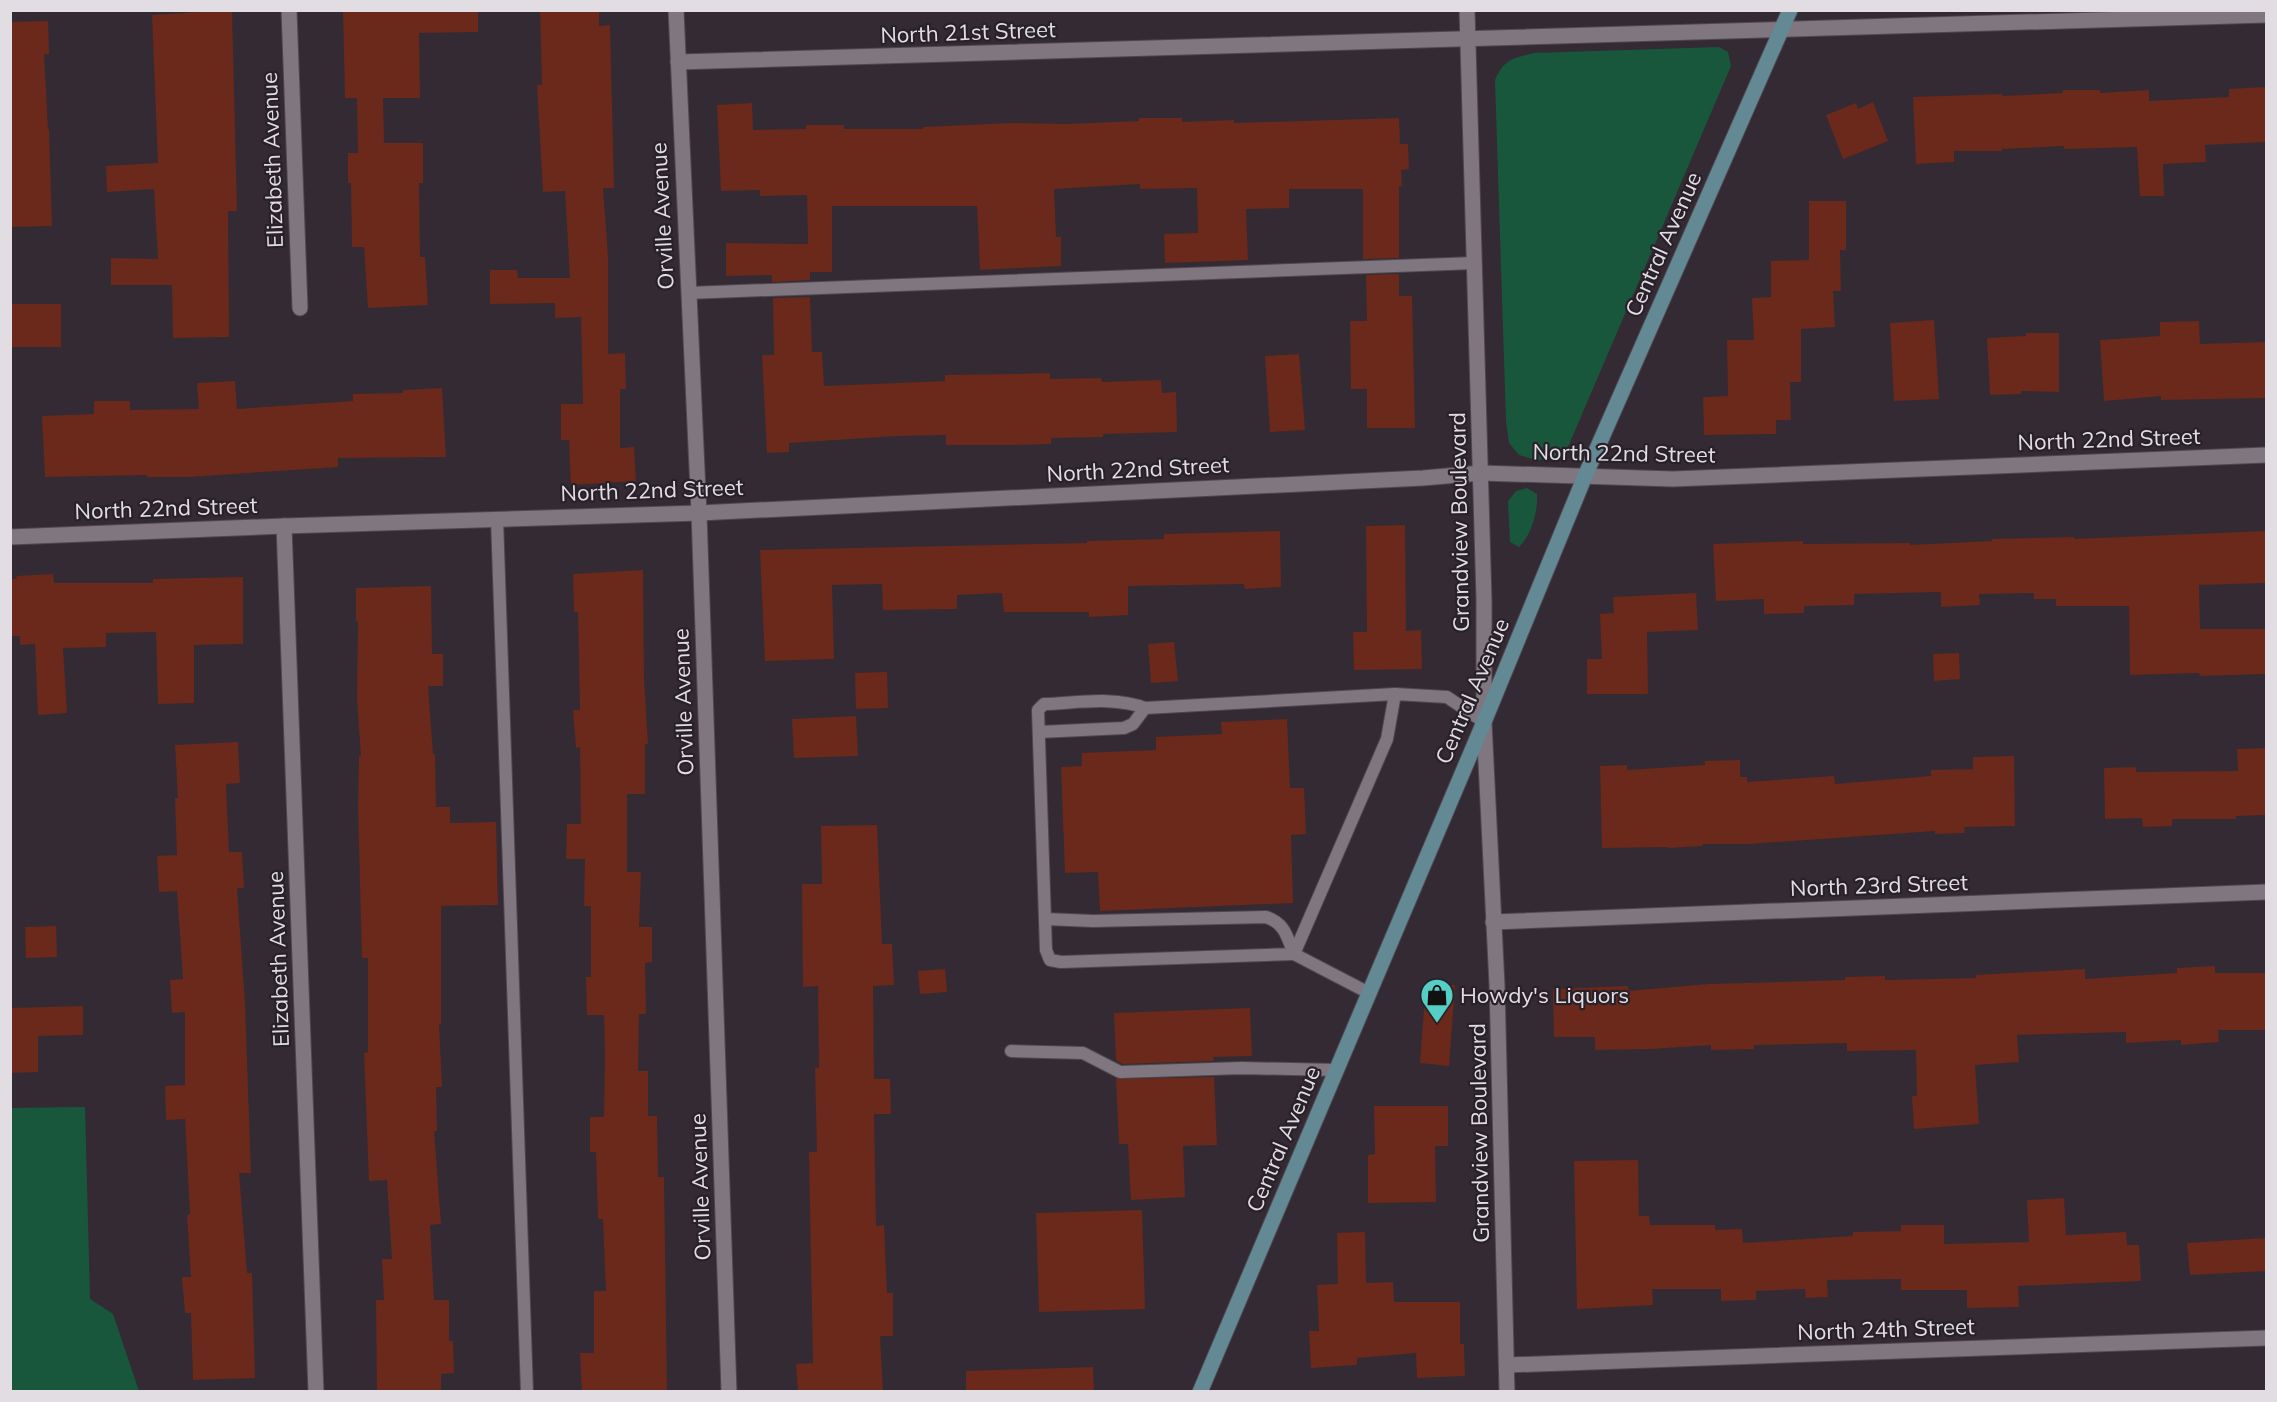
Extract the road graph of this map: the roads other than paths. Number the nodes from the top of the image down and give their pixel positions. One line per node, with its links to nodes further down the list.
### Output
1 (289, 10): 11 (street, Elizabeth Avenue)
2 (676, 10): 8 (street, Orville Avenue)
3 (1467, 10): 7 (street, Grandview Boulevard)
4 (1790, 10): 6 (main road, Central Avenue)
5 (2266, 15): 6 (street, North 21st Street)
6 (1782, 30): 7 (street, North 21st Street); 14 (main road, Central Avenue)
7 (1468, 40): 8 (street, North 21st Street); 9 (street, Grandview Boulevard)
8 (678, 62): 10 (street, Orville Avenue)
9 (1475, 263): 10 (lane); 13 (street, Grandview Boulevard)
10 (688, 293): 15 (street, Orville Avenue)
11 (300, 308)
12 (2266, 455): 14 (street, North 22nd Street)
13 (1481, 473): 14 (street, North 22nd Street); 15 (street, North 22nd Street); 21 (street, Grandview Boulevard)
14 (1585, 476): 21 (main road, Central Avenue)
15 (699, 513): 16 (street, North 22nd Street); 34 (street, Orville Avenue)
16 (497, 519): 17 (street, North 22nd Street); 33 (lane)
17 (284, 526): 18 (street, North 22nd Street); 32 (street, Elizabeth Avenue)
18 (10, 537)
19 (1395, 694): 20 (lane); 21 (lane); 26 (lane)
20 (1145, 708): 22 (lane); 22 (lane)
21 (1484, 722): 25 (street, Grandview Boulevard); 27 (main road, Central Avenue)
22 (1039, 732): 24 (lane)
23 (2266, 892): 25 (street, North 23rd Street)
24 (1046, 919): 26 (lane); 26 (lane)
25 (1493, 922): 31 (street, Grandview Boulevard)
26 (1293, 954): 27 (lane)
27 (1369, 993): 29 (main road, Central Avenue)
28 (1011, 1051): 29 (lane)
29 (1337, 1070): 35 (main road, Central Avenue)
30 (2266, 1338): 31 (street, North 24th Street)
31 (1507, 1365): 36 (street, Grandview Boulevard)
32 (316, 1392)
33 (527, 1392)
34 (729, 1392)
35 (1200, 1392)
36 (1507, 1392)

